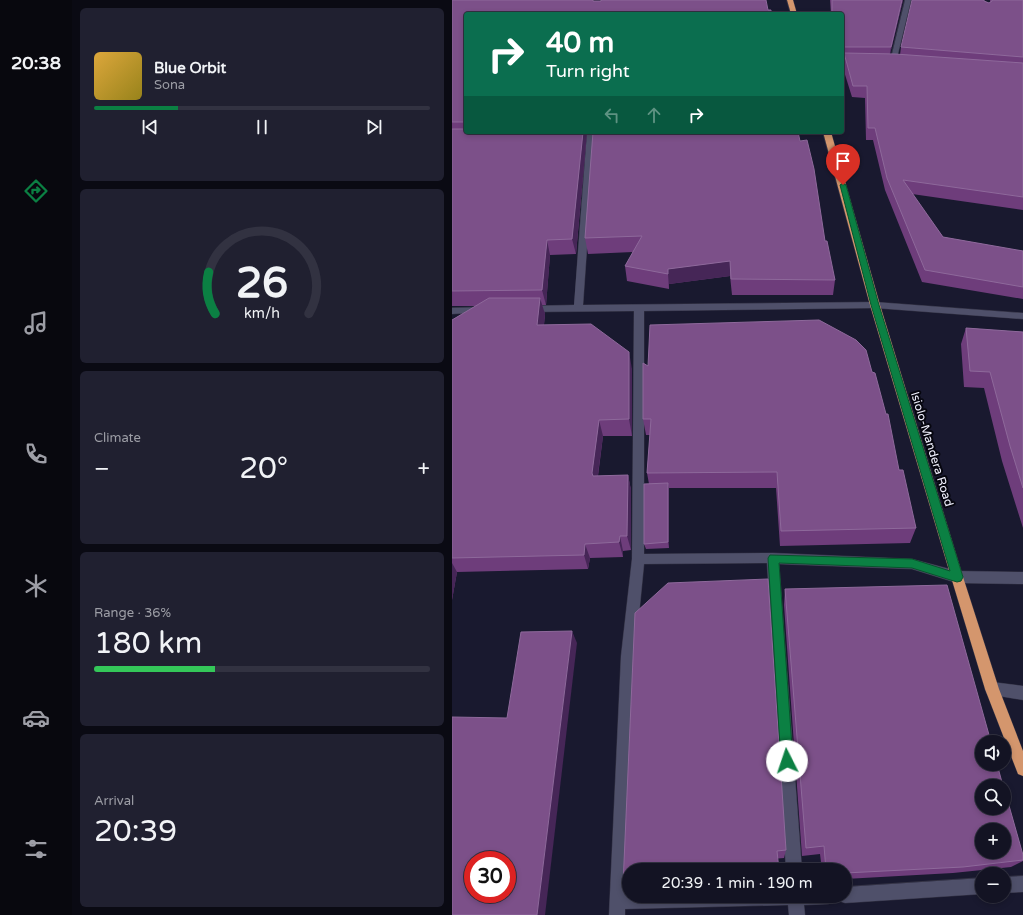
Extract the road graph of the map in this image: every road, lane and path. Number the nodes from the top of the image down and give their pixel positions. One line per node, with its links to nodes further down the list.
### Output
1 (790, 0): 3 (highway)
2 (908, 0): 4 (street)
3 (793, 12)
4 (901, 62)
5 (591, 134): 8 (street)
6 (828, 134): 7 (highway, Isiolo-Mandera Road)
7 (875, 305): 9 (street); 13 (street); 16 (highway, Isiolo-Mandera Road)
8 (578, 308): 9 (street); 11 (street)
9 (639, 308): 15 (street)
10 (492, 310): 12 (street)
11 (515, 310)
12 (452, 311)
13 (1023, 316)
14 (773, 558): 15 (street); 16 (street); 21 (street)
15 (638, 559): 28 (street)
16 (957, 577): 17 (street); 18 (highway, Isiolo-Mandera Road)
17 (1023, 578)
18 (992, 688): 19 (street); 20 (highway, Isiolo-Mandera Road)
19 (1023, 693)
20 (1023, 769)
21 (794, 863)
22 (1023, 884): 23 (street)
23 (1011, 885)
24 (975, 886): 25 (street)
25 (852, 895)
26 (698, 903): 28 (street)
27 (796, 903): 29 (street)
28 (617, 908)
29 (797, 915)

